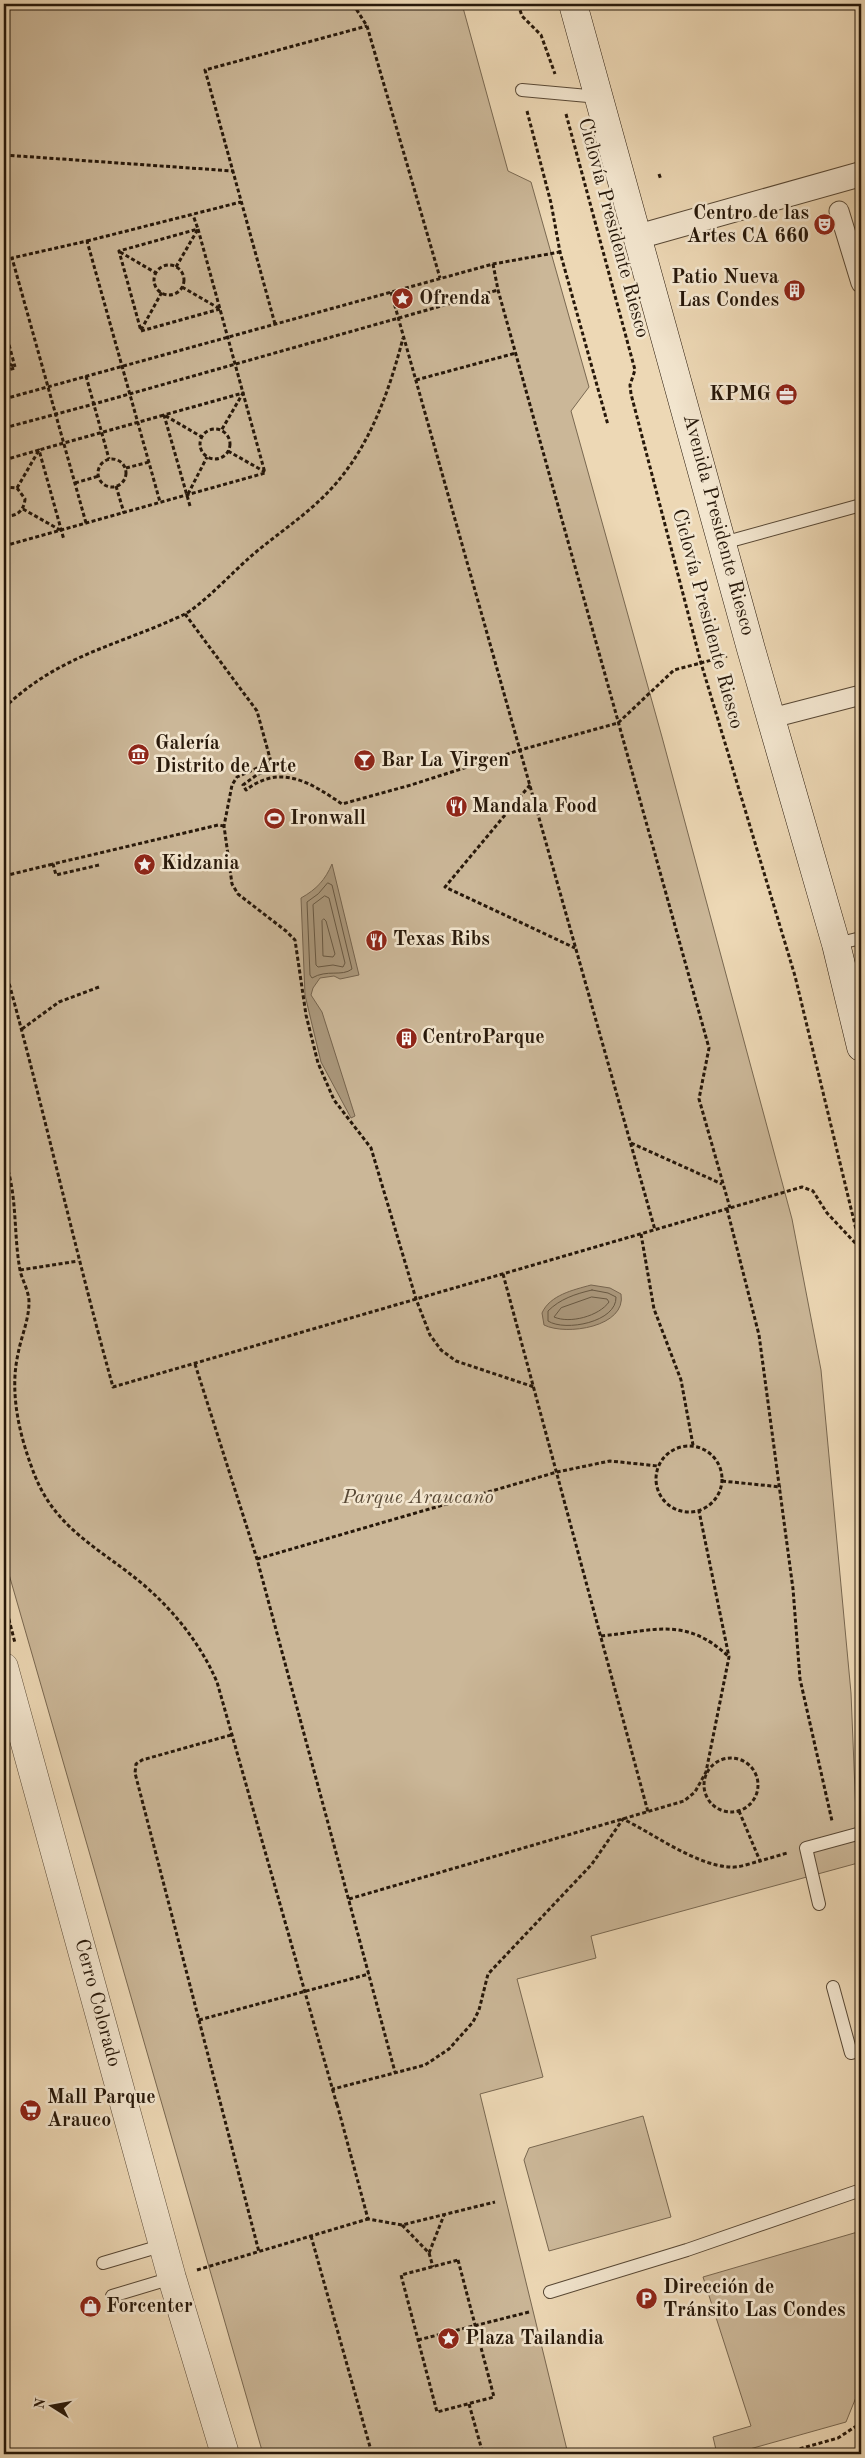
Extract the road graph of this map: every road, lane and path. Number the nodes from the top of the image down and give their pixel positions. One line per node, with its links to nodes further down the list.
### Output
1 (353, 4): 4 (path)
2 (518, 4): 6 (path, Ciclovía Presidente Riesco)
3 (573, 4): 7 (main road, Avenida Presidente Riesco)
4 (367, 26): 9 (path); 24 (path)
5 (522, 90): 6 (lane); 20 (path)
6 (562, 94): 7 (lane); 86 (path, Ciclovía Presidente Riesco)
7 (599, 97): 17 (main road, Avenida Presidente Riesco)
8 (4, 155): 9 (path)
9 (233, 172): 13 (path)
10 (659, 174): 12 (path)
11 (861, 174): 17 (street)
12 (661, 180)
13 (241, 202): 15 (path); 32 (path)
14 (839, 211): 25 (street)
15 (194, 215): 16 (path); 18 (path)
16 (198, 229): 19 (path); 22 (path); 30 (path)
17 (637, 237): 82 (main road, Avenida Presidente Riesco)
18 (87, 241): 40 (path); 45 (path)
19 (119, 251): 23 (path); 34 (path)
20 (560, 252): 21 (path); 53 (path)
21 (493, 264): 24 (path); 27 (path)
22 (176, 266): 23 (path); 26 (path)
23 (156, 273): 28 (path)
24 (440, 278): 29 (path)
25 (861, 283)
26 (182, 287): 28 (path); 30 (path)
27 (498, 290): 31 (path); 37 (path)
28 (162, 292): 34 (path)
29 (391, 292): 31 (path); 32 (path)
30 (220, 309): 34 (path); 35 (path)
31 (398, 318): 36 (path); 39 (path)
32 (275, 324): 35 (path)
33 (4, 326): 41 (path)
34 (141, 331)
35 (228, 337): 39 (path); 40 (path)
36 (403, 338): 44 (path); 84 (path)
37 (516, 353): 44 (path); 90 (path)
38 (4, 361): 41 (path)
39 (236, 364): 46 (path); 47 (path)
40 (122, 366): 43 (path); 47 (path)
41 (15, 367): 42 (path)
42 (4, 370)
43 (86, 376): 45 (path); 49 (path)
44 (416, 380): 91 (path)
45 (48, 386): 48 (path); 50 (path)
46 (244, 393): 51 (path); 55 (path); 66 (path)
47 (130, 394): 49 (path); 52 (path)
48 (4, 399)
49 (94, 404): 50 (path); 56 (path)
50 (56, 415): 54 (path); 58 (path)
51 (164, 415): 52 (path); 57 (path); 72 (path)
52 (138, 422): 56 (path); 64 (path)
53 (608, 425)
54 (4, 428)
55 (222, 431): 57 (path); 60 (path)
56 (102, 433): 58 (path); 62 (path)
57 (202, 437): 61 (path)
58 (64, 443): 59 (path); 68 (path)
59 (39, 450): 63 (path); 71 (path); 80 (path)
60 (228, 451): 61 (path); 66 (path)
61 (207, 457): 72 (path)
62 (109, 459): 65 (path); 67 (path)
63 (4, 460)
64 (149, 462): 65 (path); 73 (path)
65 (126, 468): 69 (path)
66 (265, 473): 72 (path)
67 (99, 476): 68 (path); 69 (path)
68 (75, 483): 79 (path)
69 (116, 486): 77 (path)
70 (4, 488): 71 (path)
71 (17, 488): 76 (path)
72 (188, 495): 73 (path); 75 (path)
73 (160, 502): 77 (path)
74 (861, 505): 82 (lane)
75 (190, 506)
76 (23, 508): 78 (path); 80 (path)
77 (124, 513): 79 (path)
78 (4, 515)
79 (86, 523): 80 (path)
80 (61, 530): 81 (path); 83 (path)
81 (64, 540)
82 (723, 543): 85 (main road, Avenida Presidente Riesco)
83 (4, 546)
84 (185, 614): 88 (path); 92 (path)
85 (751, 649): 86 (path); 89 (main road, Avenida Presidente Riesco)
86 (701, 663): 90 (path); 110 (path, Ciclovía Presidente Riesco)
87 (861, 695): 89 (street)
88 (4, 708)
89 (772, 718): 98 (main road, Avenida Presidente Riesco)
90 (618, 723): 91 (path); 106 (path)
91 (520, 750): 92 (path); 93 (path)
92 (271, 762): 94 (path)
93 (530, 785): 99 (path); 99 (path)
94 (224, 826): 95 (path); 114 (path)
95 (54, 864): 96 (path); 97 (path)
96 (99, 865)
97 (4, 876)
98 (849, 941): 103 (main road, Avenida Presidente Riesco)
99 (576, 949): 104 (path)
100 (4, 965): 102 (path)
101 (100, 987): 102 (path)
102 (22, 1029): 111 (path)
103 (861, 1047)
104 (631, 1143): 106 (path); 108 (path)
105 (4, 1158): 112 (path)
106 (723, 1184): 107 (path)
107 (728, 1208): 108 (path); 110 (path); 121 (path)
108 (655, 1230): 109 (path)
109 (641, 1234): 113 (path); 117 (path)
110 (861, 1250)
111 (78, 1261): 112 (path); 115 (path)
112 (20, 1270): 127 (path)
113 (503, 1274): 114 (path); 116 (path)
114 (416, 1299): 115 (path); 116 (path)
115 (195, 1364): 123 (path)
116 (534, 1387): 119 (path)
117 (693, 1446): 118 (path); 120 (path)
118 (658, 1466): 119 (path); 122 (path)
119 (557, 1472): 123 (path); 124 (path)
120 (722, 1481): 121 (path); 122 (path)
121 (780, 1488): 133 (path)
122 (700, 1510): 125 (path)
123 (257, 1559): 136 (path)
124 (601, 1636): 125 (path); 130 (path)
125 (729, 1657): 128 (path)
126 (4, 1668): 151 (main road, Cerro Colorado)
127 (231, 1735): 140 (path); 141 (path)
128 (706, 1772): 129 (path); 129 (path); 130 (path)
129 (739, 1811): 135 (path)
130 (648, 1812): 131 (path)
131 (623, 1819): 135 (path); 136 (path); 143 (path)
132 (861, 1833): 133 (lane)
133 (836, 1840): 134 (lane)
134 (806, 1848): 135 (path); 137 (lane)
135 (760, 1861)
136 (349, 1899): 138 (path)
137 (819, 1904)
138 (369, 1974): 140 (path); 143 (path)
139 (833, 1987): 142 (lane)
140 (305, 1991): 141 (path); 144 (path)
141 (199, 2020): 152 (path)
142 (861, 2050)
143 (395, 2072): 144 (path)
144 (337, 2105): 148 (path)
145 (861, 2190): 157 (lane)
146 (495, 2202): 147 (path)
147 (445, 2214): 149 (path); 153 (path)
148 (368, 2219): 149 (path); 150 (path)
149 (402, 2225): 153 (path)
150 (311, 2236): 152 (path); 165 (path)
151 (164, 2245): 154 (lane); 156 (main road, Cerro Colorado)
152 (259, 2252): 156 (path)
153 (429, 2253): 155 (path)
154 (103, 2263)
155 (433, 2266): 160 (path); 161 (path)
156 (172, 2278): 158 (lane); 164 (main road, Cerro Colorado)
157 (550, 2292)
158 (112, 2296)
159 (529, 2312): 160 (path)
160 (475, 2326): 161 (path); 162 (path)
161 (418, 2340): 162 (path)
162 (469, 2404): 166 (path)
163 (861, 2422): 167 (path)
164 (225, 2454)
165 (372, 2454)
166 (483, 2454)
167 (781, 2454)

